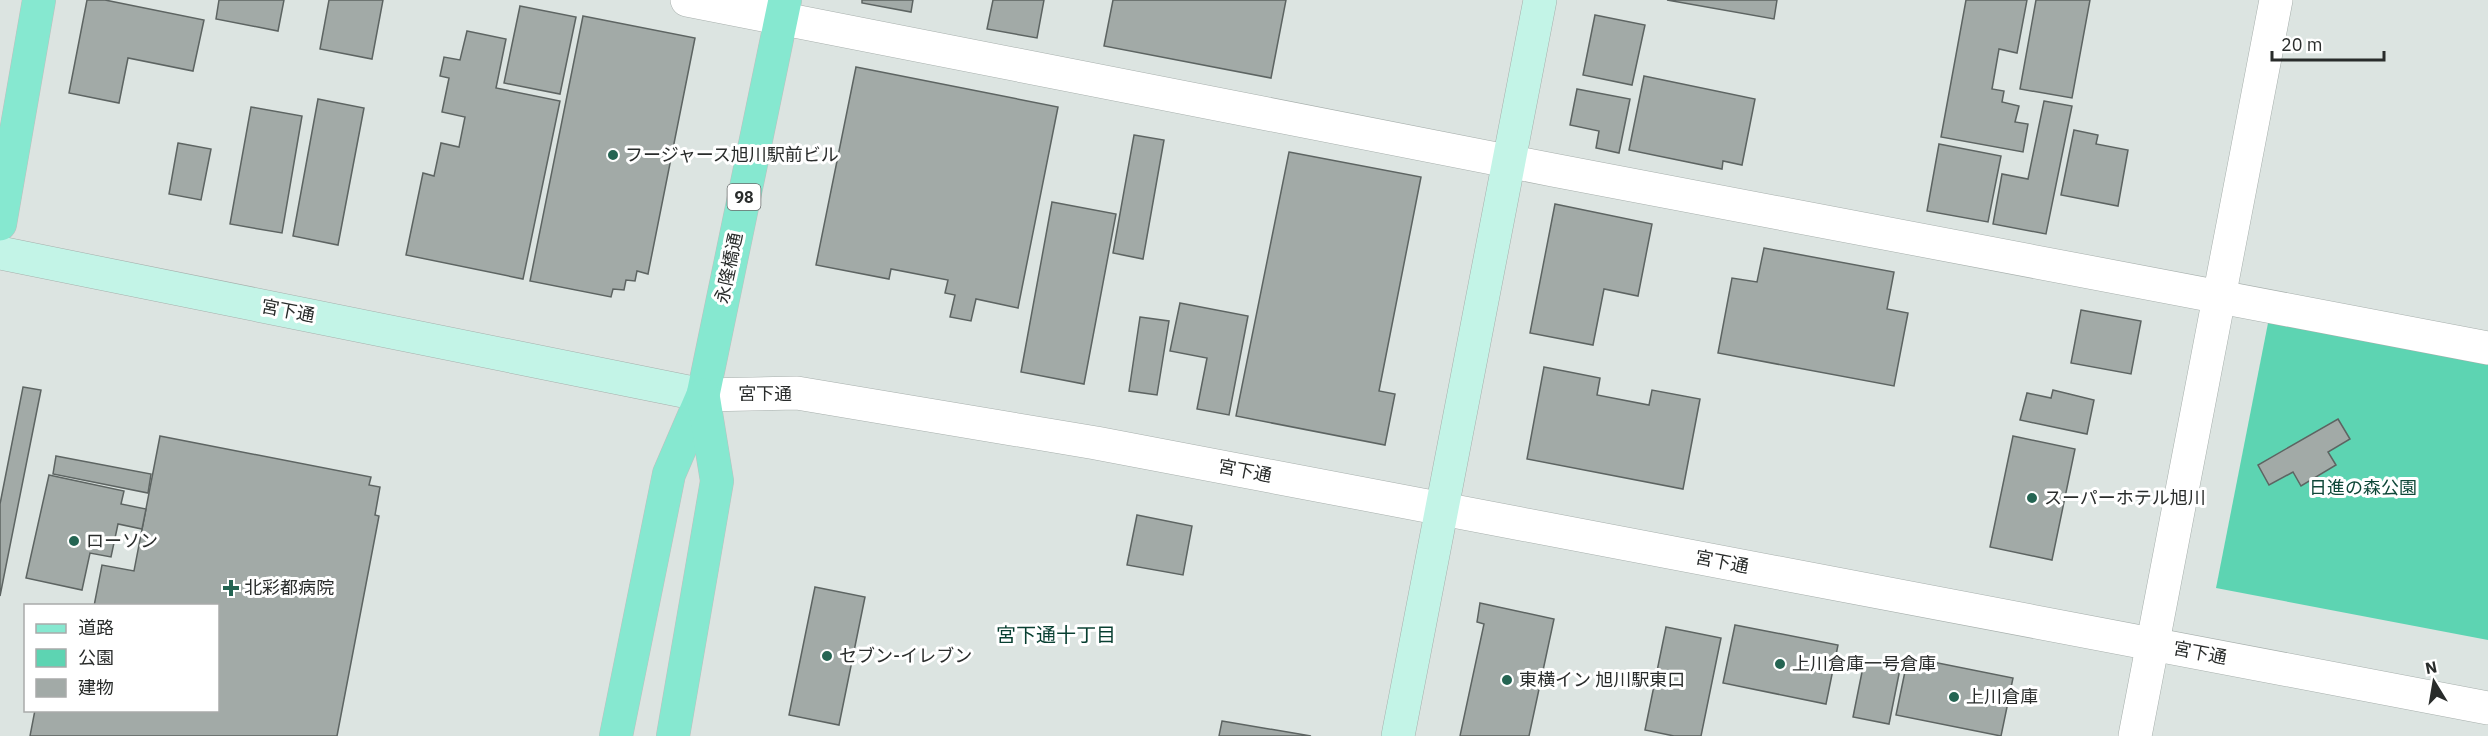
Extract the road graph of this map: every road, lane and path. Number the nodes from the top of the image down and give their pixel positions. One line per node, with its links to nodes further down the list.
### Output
1 (39, 0): 7 (main road)
2 (687, 0): 5 (street)
3 (1540, 0): 6 (street)
4 (2276, 0): 9 (street)
5 (783, 9): 6 (street); 11 (main road, 永隆橋通 / 98)
6 (1509, 161): 9 (street); 12 (street)
7 (0, 224)
8 (0, 253): 11 (street, 宮下通)
9 (2219, 297): 10 (street); 13 (street)
10 (2488, 348)
11 (703, 395): 12 (street, 宮下通); 15 (main road, 永隆橋通 / 98); 16 (main road, 永隆橋通 / 98)
12 (1443, 508): 13 (street, 宮下通); 17 (street)
13 (2152, 644): 14 (street, 宮下通); 18 (street)
14 (2488, 708)
15 (616, 736)
16 (673, 736)
17 (1398, 736)
18 (2135, 736)

